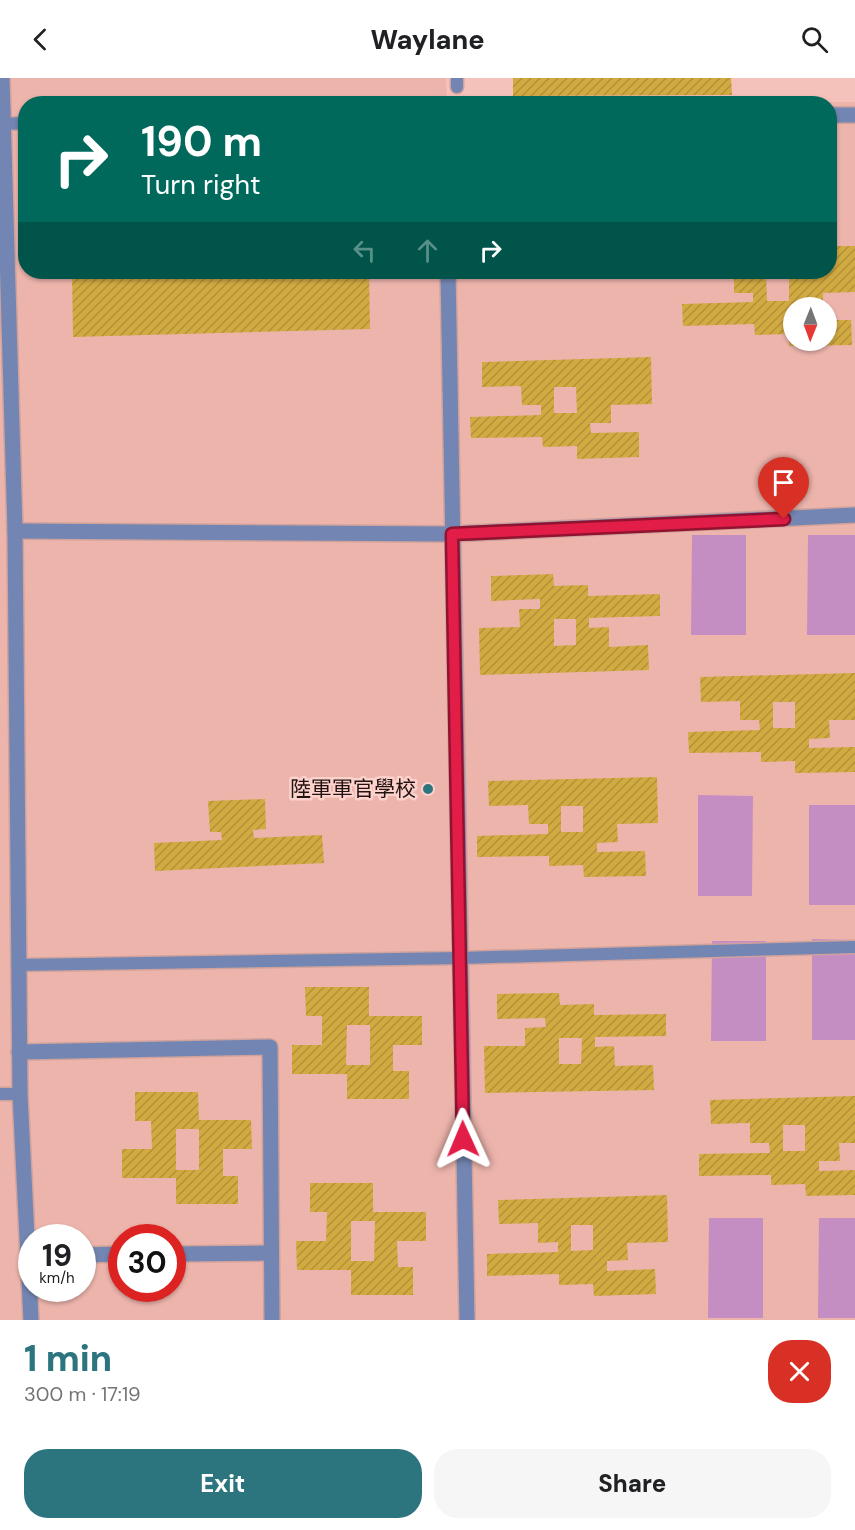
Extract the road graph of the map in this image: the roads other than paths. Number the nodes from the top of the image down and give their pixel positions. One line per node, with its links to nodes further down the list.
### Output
1 (2, 78): 5 (street)
2 (837, 115): 3 (street)
3 (855, 115)
4 (18, 123): 5 (lane)
5 (3, 124): 8 (street)
6 (448, 279): 9 (street)
7 (855, 515): 9 (street)
8 (15, 531): 9 (street); 12 (street)
9 (452, 534): 11 (street)
10 (855, 947): 11 (lane)
11 (460, 958): 12 (lane); 22 (street)
12 (18, 965): 13 (street)
13 (20, 1052): 15 (street); 17 (street)
14 (0, 1094): 15 (lane)
15 (20, 1094): 16 (street)
16 (28, 1224)
17 (271, 1253): 18 (street); 21 (street)
18 (186, 1254)
19 (31, 1302): 20 (street)
20 (31, 1320)
21 (272, 1320)
22 (467, 1320)

